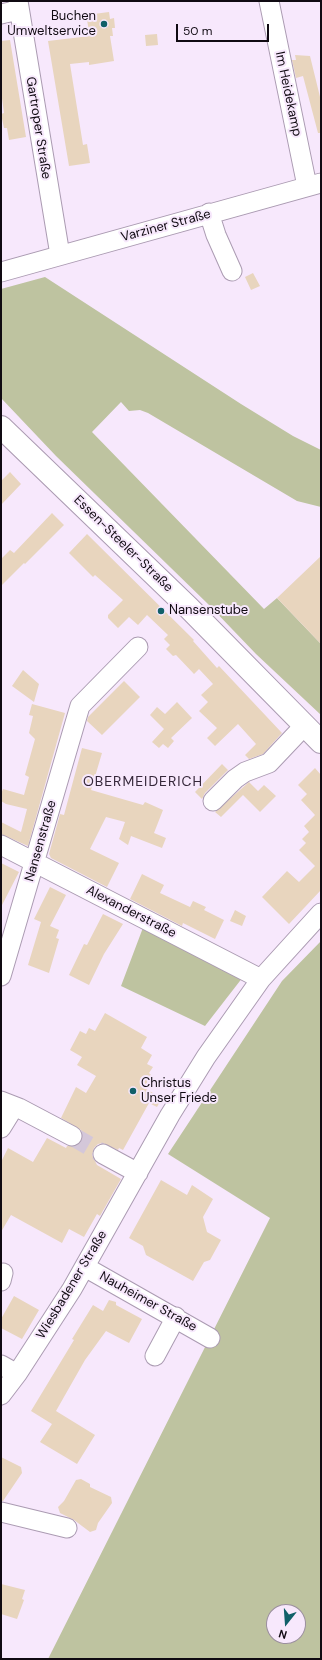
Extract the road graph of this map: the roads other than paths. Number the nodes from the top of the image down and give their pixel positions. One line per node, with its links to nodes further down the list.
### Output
1 (269, 1): 3 (street, Im Heidekamp)
2 (13, 8): 5 (street, Gartroper Straße)
3 (314, 185): 4 (street, Varziner Straße)
4 (209, 214): 5 (street, Varziner Straße); 7 (street)
5 (60, 255): 6 (street, Varziner Straße)
6 (4, 271)
7 (232, 271)
8 (1, 421): 10 (main road, Essen-Steeler-Straße)
9 (1, 427): 10 (main road, Essen-Steeler-Straße)
10 (42, 466): 12 (main road, Essen-Steeler-Straße)
11 (138, 647): 16 (street, Nansenstraße)
12 (305, 725): 13 (main road, Essen-Steeler-Straße); 14 (street)
13 (321, 742)
14 (213, 801)
15 (1, 846): 16 (street, Alexanderstraße)
16 (34, 862): 18 (street, Nansenstraße); 19 (street, Alexanderstraße)
17 (321, 913): 19 (street, Wiesbadener Straße)
18 (1, 976)
19 (261, 979): 24 (street, Wiesbadener Straße)
20 (8, 1104): 21 (street); 22 (street)
21 (1, 1128)
22 (72, 1136)
23 (103, 1154): 24 (street)
24 (138, 1173): 25 (street, Wiesbadener Straße)
25 (85, 1267): 26 (street, Nauheimer Straße); 29 (street, Wiesbadener Straße)
26 (176, 1317): 27 (street, Nauheimer Straße); 28 (street)
27 (210, 1338)
28 (155, 1356)
29 (9, 1370): 30 (street, Wiesbadener Straße)
30 (1, 1394)
31 (1, 1512): 32 (street)
32 (68, 1528)

